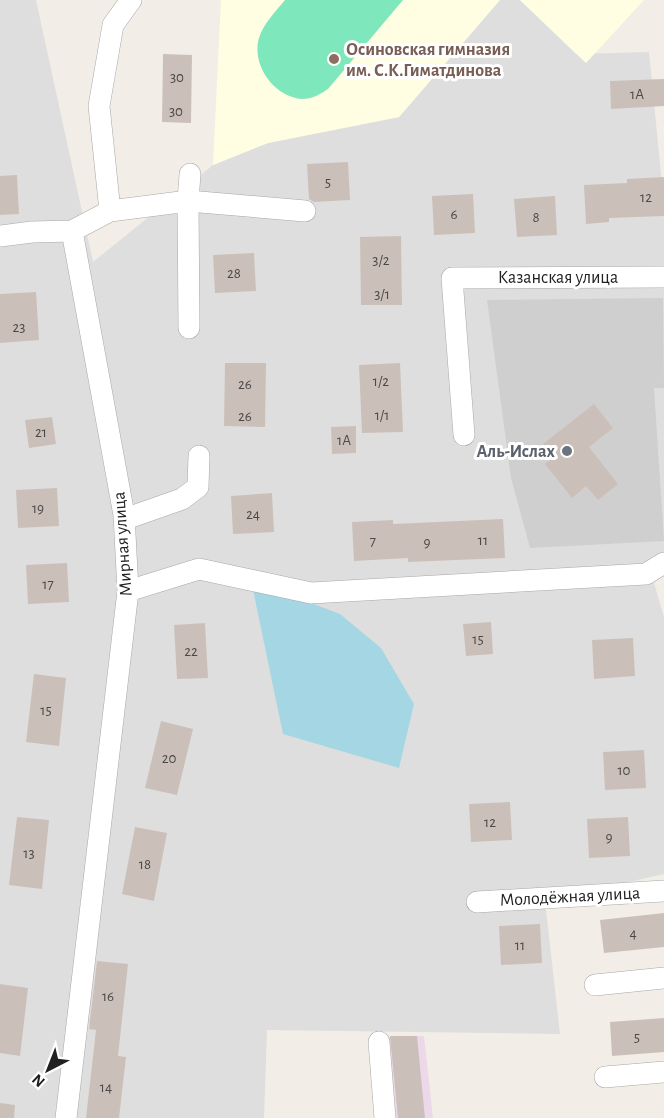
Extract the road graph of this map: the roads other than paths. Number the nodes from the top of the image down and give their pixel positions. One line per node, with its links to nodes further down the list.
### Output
1 (131, 0): 5 (street)
2 (190, 174): 3 (street)
3 (188, 201): 4 (street); 5 (street); 9 (street)
4 (305, 210)
5 (110, 211): 6 (street)
6 (72, 231): 7 (street); 12 (street, Мирная улица)
7 (0, 236)
8 (664, 277): 10 (street, Казанская улица)
9 (189, 328)
10 (464, 435)
11 (199, 456): 12 (street)
12 (125, 519): 14 (street, Мирная улица)
13 (664, 564): 14 (street)
14 (128, 591): 22 (street, Мирная улица)
15 (664, 891): 16 (street, Молодёжная улица)
16 (477, 902)
17 (664, 978): 18 (street)
18 (595, 985)
19 (379, 1042): 23 (street)
20 (664, 1072): 21 (street)
21 (605, 1077)
22 (66, 1118)
23 (385, 1118)

